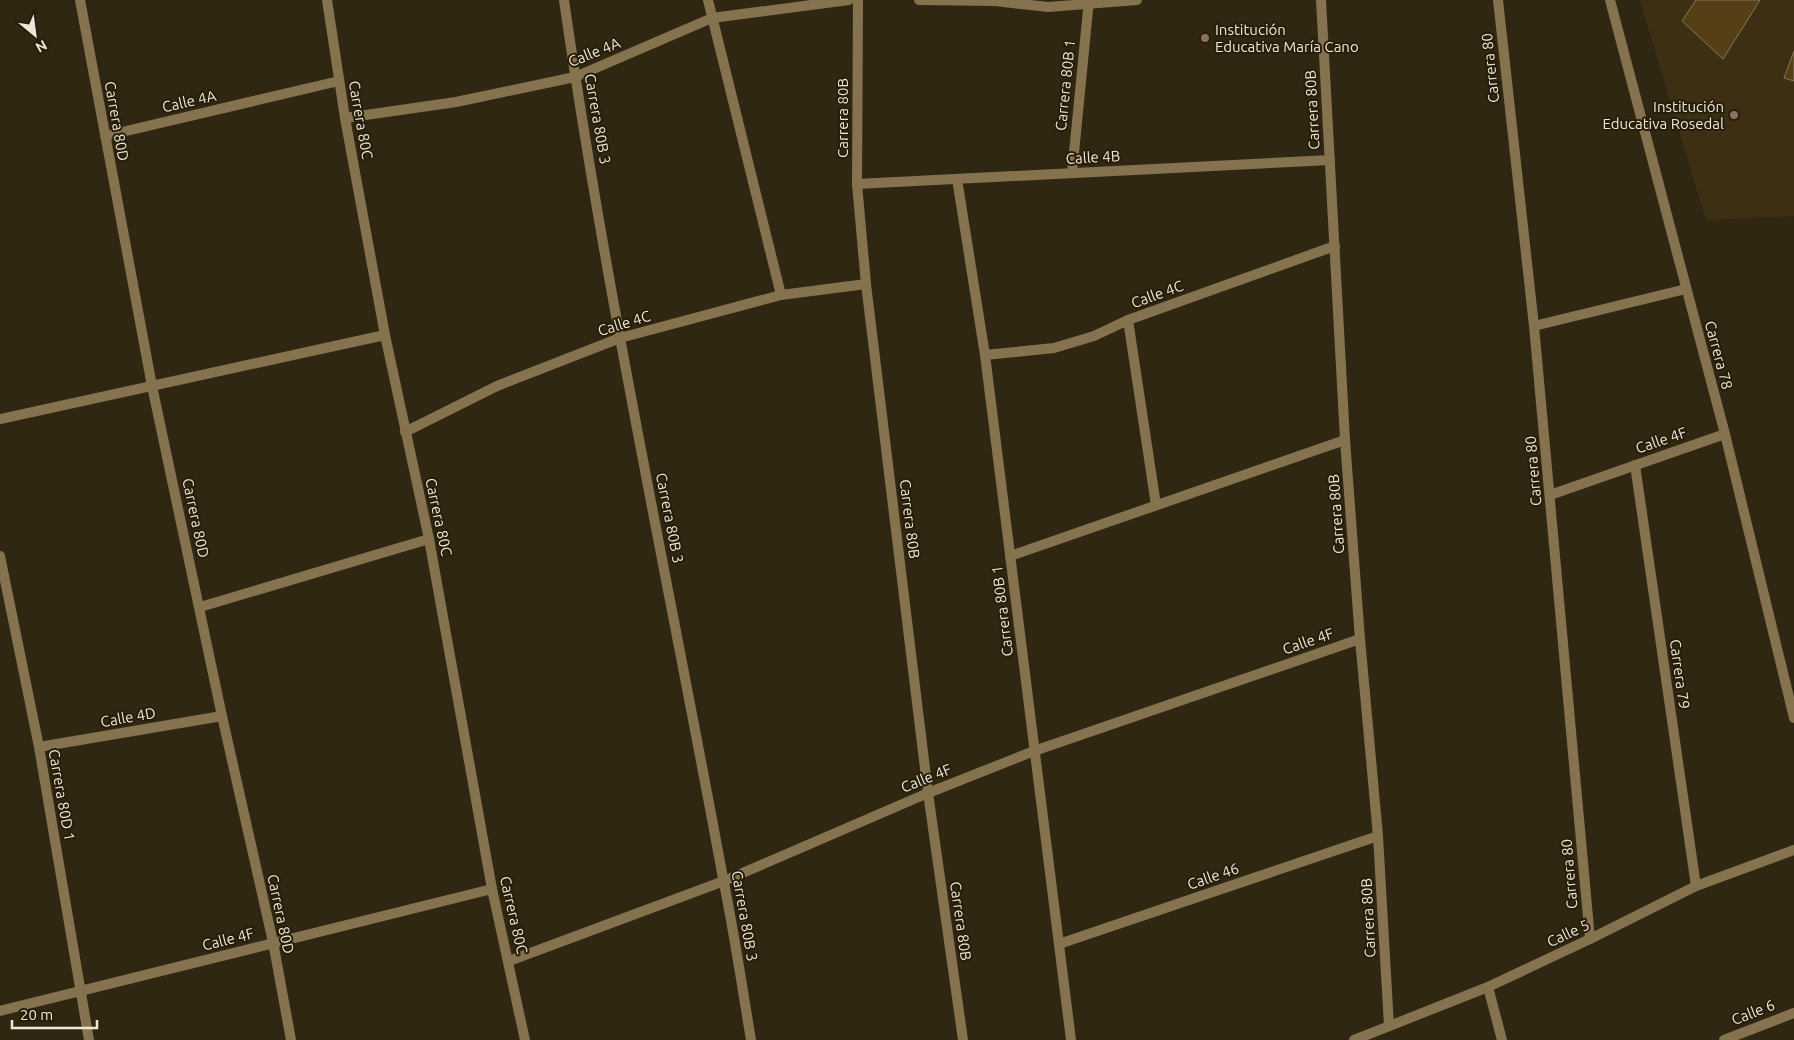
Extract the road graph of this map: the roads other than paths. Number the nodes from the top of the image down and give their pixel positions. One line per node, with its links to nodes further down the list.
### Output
1 (80, 0): 17 (street, Carrera 80D)
2 (327, 0): 15 (street, Carrera 80C)
3 (564, 0): 14 (street, Carrera 80B 3)
4 (708, 0): 13 (street)
5 (849, 0): 13 (street, Calle 4A)
6 (858, 0): 21 (street, Carrera 80B)
7 (919, 0): 12 (street)
8 (1137, 0): 12 (street)
9 (1321, 0): 18 (street, Carrera 80B)
10 (1498, 0): 27 (street, Carrera 80)
11 (1610, 0): 24 (street, Carrera 78)
12 (1089, 2): 19 (street, Carrera 80B 1)
13 (712, 18): 14 (street, Calle 4A); 25 (street)
14 (575, 77): 16 (street, Calle 4A); 29 (street, Carrera 80B 3)
15 (339, 81): 16 (street, Carrera 80C); 17 (street, Calle 4A)
16 (345, 118): 28 (street, Carrera 80C)
17 (105, 136): 31 (street, Carrera 80D)
18 (1330, 160): 19 (street, Calle 4B); 22 (street, Carrera 80B)
19 (1072, 174): 20 (street, Calle 4B)
20 (957, 179): 21 (street, Calle 4B); 30 (street, Carrera 80B 1)
21 (857, 184): 23 (street, Carrera 80B)
22 (1335, 246): 26 (street, Calle 4C); 35 (street, Carrera 80B)
23 (866, 284): 25 (street, Calle 4C); 49 (street, Carrera 80B)
24 (1686, 289): 27 (street); 34 (street, Carrera 78)
25 (781, 295): 29 (street, Calle 4C)
26 (1128, 320): 30 (street, Calle 4C); 38 (street)
27 (1534, 326): 37 (street, Carrera 80)
28 (385, 335): 31 (street); 33 (street, Carrera 80C)
29 (620, 338): 33 (street, Calle 4C); 52 (street, Carrera 80B 3)
30 (986, 354): 41 (street, Carrera 80B 1)
31 (152, 386): 32 (street); 43 (street, Carrera 80D)
32 (0, 419)
33 (405, 432): 39 (street, Carrera 80C)
34 (1725, 434): 36 (street, Calle 4F); 46 (street, Carrera 78)
35 (1345, 440): 38 (street); 44 (street, Carrera 80B)
36 (1635, 465): 37 (street, Calle 4F); 53 (street, Carrera 79)
37 (1550, 495): 55 (street, Carrera 80)
38 (1156, 505): 41 (street)
39 (429, 539): 43 (street); 54 (street, Carrera 80C)
40 (0, 556): 42 (street, Carrera 80D 1)
41 (1010, 556): 48 (street, Carrera 80B 1)
42 (2, 572): 47 (street, Carrera 80D 1)
43 (200, 607): 45 (street, Carrera 80D)
44 (1360, 639): 48 (street, Calle 4F); 50 (street, Carrera 80B)
45 (222, 716): 47 (street, Calle 4D); 56 (street, Carrera 80D)
46 (1794, 718)
47 (39, 747): 60 (street, Carrera 80D 1)
48 (1034, 751): 49 (street, Calle 4F); 57 (street, Carrera 80B 1)
49 (928, 793): 52 (street, Calle 4F); 68 (street, Carrera 80B)
50 (1378, 836): 57 (street, Calle 46); 63 (street, Carrera 80B)
51 (1794, 850): 53 (street, Calle 5)
52 (724, 881): 58 (street, Calle 4F); 67 (street, Carrera 80B 3)
53 (1696, 886): 55 (street, Calle 5)
54 (492, 888): 56 (street, Calle 4F); 58 (street, Carrera 80C)
55 (1590, 939): 59 (street, Calle 5)
56 (273, 942): 60 (street, Calle 4F); 65 (street, Carrera 80D)
57 (1058, 944): 69 (street, Carrera 80B 1)
58 (509, 961): 66 (street, Carrera 80C)
59 (1488, 987): 63 (street, Calle 5); 71 (street)
60 (81, 992): 61 (street, Calle 4F); 64 (street, Carrera 80D 1)
61 (0, 1011)
62 (1794, 1013): 72 (street, Calle 6)
63 (1390, 1026): 70 (street, Calle 5)
64 (89, 1040)
65 (291, 1040)
66 (525, 1040)
67 (751, 1040)
68 (963, 1040)
69 (1071, 1040)
70 (1354, 1040)
71 (1502, 1040)
72 (1724, 1040)

